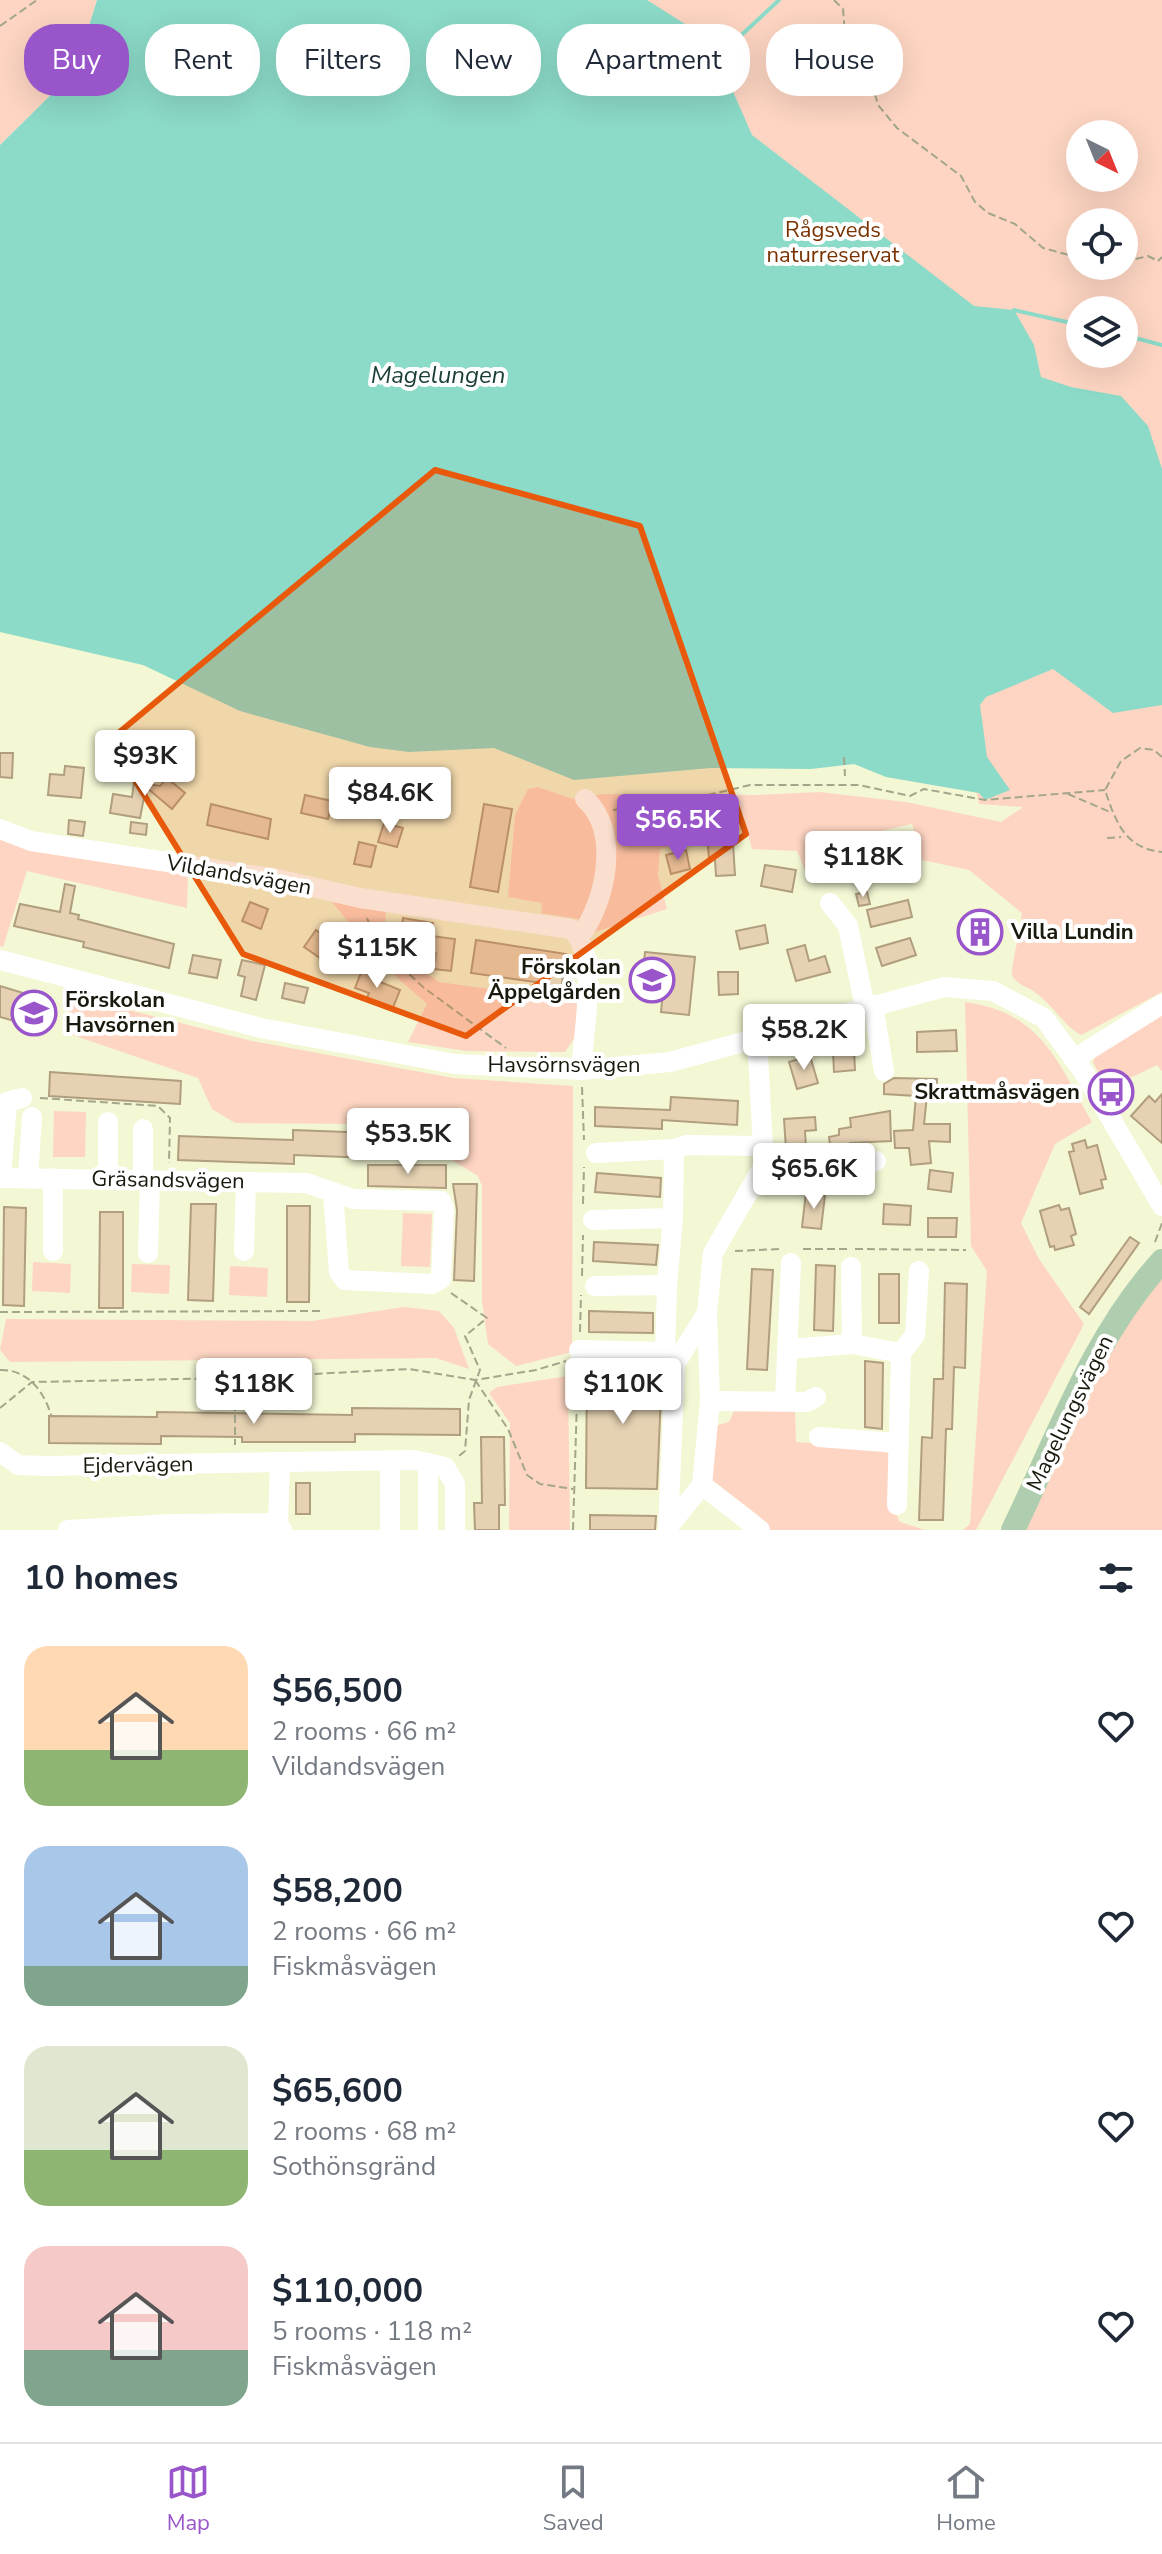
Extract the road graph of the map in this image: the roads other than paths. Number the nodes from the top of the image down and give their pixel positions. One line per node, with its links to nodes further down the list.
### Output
1 (591, 805): 4 (street)
2 (0, 829): 4 (street, Vildandsvägen)
3 (830, 903): 7 (street)
4 (580, 936): 10 (street)
5 (0, 960): 10 (street, Havsörnsvägen)
6 (1162, 1004): 9 (street)
7 (869, 1006): 8 (street, Havsörnsvägen); 9 (street, Havsörnsvägen); 11 (street)
8 (757, 1037): 10 (street, Havsörnsvägen); 18 (street)
9 (1074, 1059): 27 (street, Havsörnsvägen)
10 (581, 1070)
11 (884, 1071)
12 (22, 1098): 20 (street)
13 (32, 1117): 21 (street)
14 (108, 1122): 23 (street)
15 (143, 1129): 24 (street)
16 (674, 1149): 17 (street); 18 (street); 28 (street)
17 (588, 1153)
18 (763, 1156): 19 (street); 39 (street)
19 (876, 1161)
20 (0, 1178): 21 (street, Gräsandsvägen)
21 (28, 1178): 22 (street, Gräsandsvägen)
22 (53, 1178): 23 (street, Gräsandsvägen); 30 (street)
23 (108, 1179): 24 (street, Gräsandsvägen)
24 (146, 1180): 25 (street, Gräsandsvägen); 32 (street)
25 (246, 1182): 26 (street, Gräsandsvägen); 31 (street)
26 (333, 1193): 26 (street, Gräsandsvägen)
27 (1162, 1206)
28 (673, 1218): 29 (street); 37 (street)
29 (586, 1219)
30 (53, 1251)
31 (244, 1251)
32 (148, 1253)
33 (1162, 1261): 63 (main road, Magelungsvägen)
34 (791, 1263): 41 (street)
35 (851, 1267): 40 (street)
36 (919, 1271): 43 (street)
37 (667, 1285): 38 (street); 44 (street)
38 (595, 1286)
39 (707, 1313): 44 (street); 46 (street)
40 (852, 1344): 41 (street); 43 (street)
41 (788, 1349): 47 (street)
42 (579, 1350): 44 (street)
43 (901, 1353): 49 (street)
44 (670, 1358): 57 (street)
45 (816, 1397): 47 (street)
46 (710, 1401): 47 (street); 54 (street)
47 (785, 1401)
48 (819, 1437): 49 (street)
49 (897, 1443): 55 (street)
50 (0, 1452): 52 (street, Ejdervägen)
51 (390, 1461): 52 (street, Ejdervägen); 53 (street, Ejdervägen); 59 (street)
52 (280, 1462): 56 (street)
53 (436, 1465): 60 (street); 61 (street)
54 (702, 1485): 57 (street); 62 (street)
55 (897, 1505)
56 (280, 1526): 58 (street)
57 (673, 1526)
58 (68, 1530)
59 (390, 1530)
60 (428, 1530)
61 (455, 1530)
62 (760, 1530)
63 (1013, 1530)

